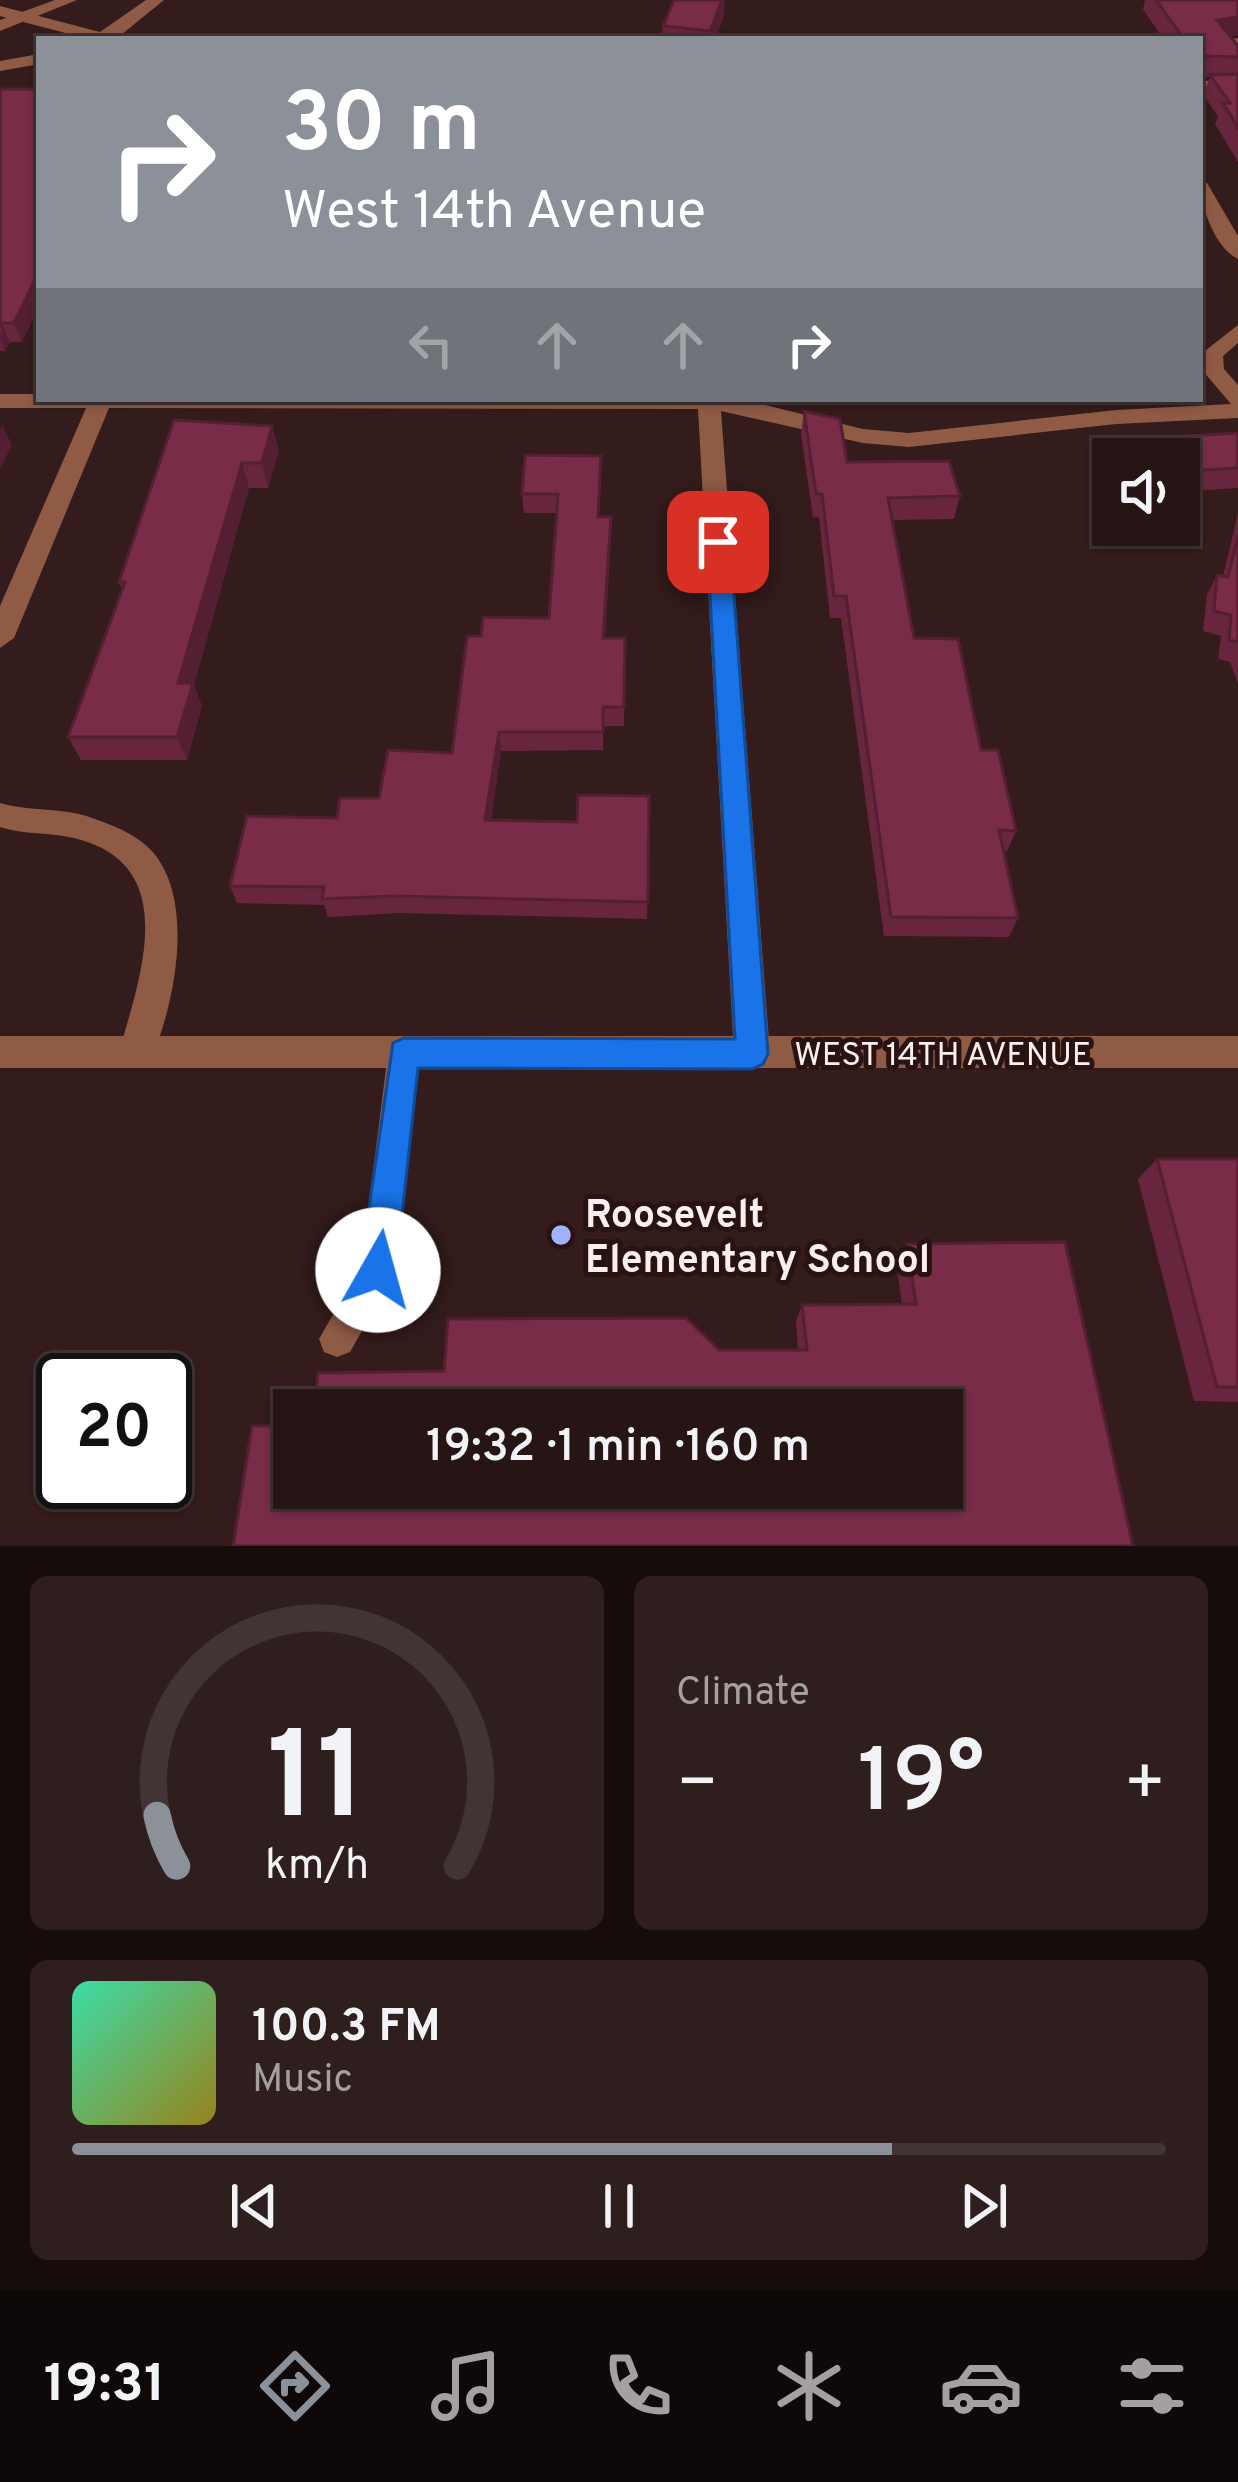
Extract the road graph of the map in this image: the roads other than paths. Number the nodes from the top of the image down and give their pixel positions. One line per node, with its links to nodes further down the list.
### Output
1 (50, 0): 5 (street)
2 (69, 0): 5 (street)
3 (156, 0): 8 (street)
4 (0, 11): 5 (street)
5 (22, 16): 6 (street); 7 (street)
6 (0, 26)
7 (92, 36)
8 (107, 36)
9 (1238, 42): 11 (lane)
10 (36, 60): 12 (street)
11 (1238, 65)
12 (0, 66)
13 (1203, 86): 14 (street)
14 (1238, 86)
15 (1203, 193): 16 (street)
16 (1238, 253)
17 (1238, 332): 18 (street)
18 (1238, 398)
19 (0, 401): 20 (street)
20 (36, 401)
21 (100, 402): 24 (street)
22 (709, 402): 23 (street); 30 (street)
23 (1238, 410)
24 (0, 638)
25 (0, 815): 27 (street)
26 (0, 1052): 27 (street, WEST 14TH AVENUE)
27 (137, 1052): 29 (street, WEST 14TH AVENUE)
28 (1238, 1052): 30 (street, WEST 14TH AVENUE)
29 (404, 1053): 30 (street, WEST 14TH AVENUE); 31 (lane)
30 (752, 1054)
31 (337, 1339)

